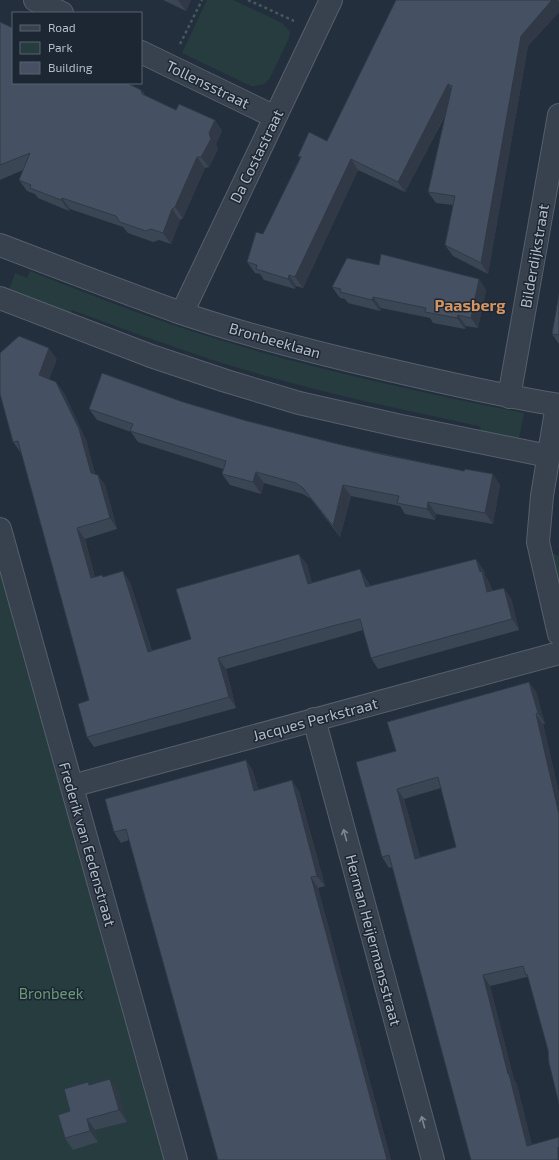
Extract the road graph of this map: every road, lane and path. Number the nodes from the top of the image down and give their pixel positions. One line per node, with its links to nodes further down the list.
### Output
1 (35, 0): 5 (street)
2 (202, 0): 8 (path)
3 (248, 0): 6 (path)
4 (331, 0): 6 (street, Da Costastraat)
5 (60, 12)
6 (316, 32): 10 (street, Da Costastraat)
7 (142, 52): 8 (street, Tollensstraat)
8 (170, 66): 10 (street, Tollensstraat)
9 (559, 115): 14 (street, Bilderdijkstraat)
10 (275, 117): 13 (street, Da Costastraat)
11 (0, 245): 13 (street, Bronbeeklaan)
12 (0, 298): 16 (street)
13 (182, 313): 14 (street, Bronbeeklaan)
14 (509, 397): 15 (street, Bronbeeklaan)
15 (558, 405): 16 (street)
16 (548, 456): 18 (street)
17 (0, 529): 21 (street, Frederik van Eedenstraat)
18 (559, 634)
19 (559, 653): 20 (street, Jacques Perkstraat)
20 (314, 719): 21 (street, Jacques Perkstraat); 23 (street, Herman Heijermansstraat, one-way to 20)
21 (72, 786): 22 (street, Frederik van Eedenstraat)
22 (176, 1160)
23 (433, 1160)

